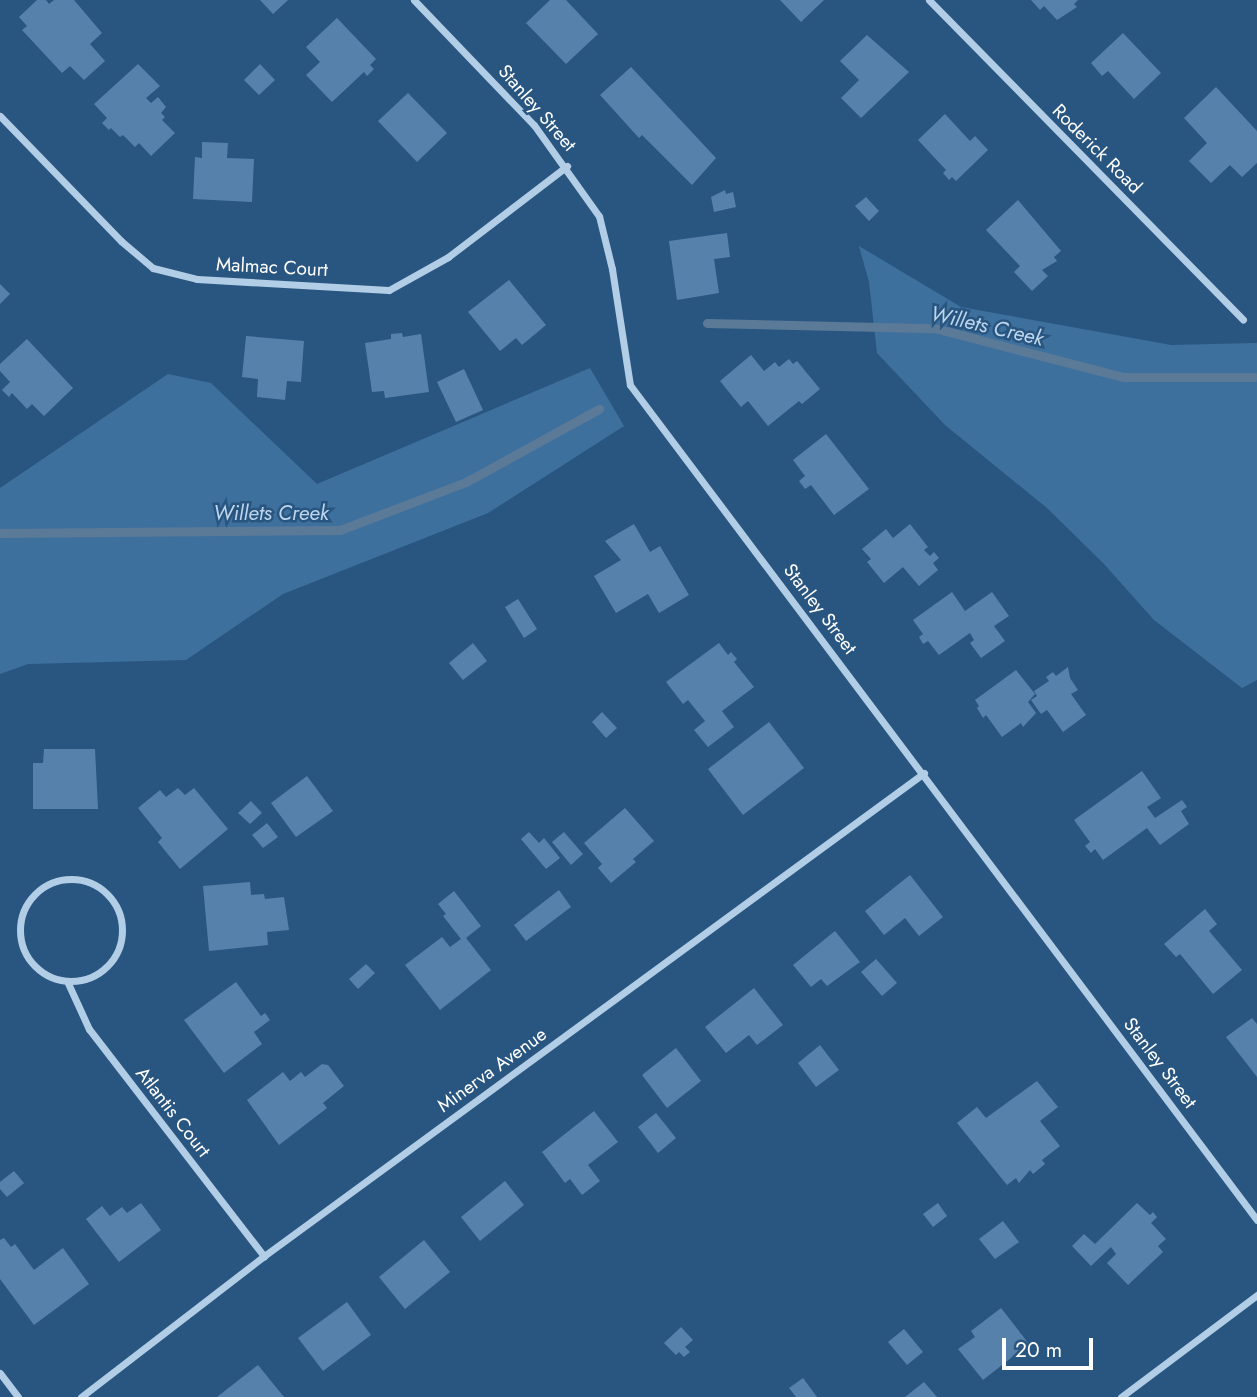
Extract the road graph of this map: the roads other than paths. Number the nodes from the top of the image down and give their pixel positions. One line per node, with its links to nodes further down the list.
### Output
1 (414, 0): 4 (street, Stanley Street)
2 (929, 0): 5 (street, Roderick Road)
3 (0, 116): 4 (street, Malmac Court)
4 (567, 166): 6 (street, Stanley Street)
5 (1243, 320)
6 (924, 772): 8 (street, Stanley Street); 9 (street, Minerva Avenue)
7 (67, 981): 7 (street); 9 (street, Atlantis Court)
8 (1257, 1220)
9 (264, 1256): 13 (street, Minerva Avenue)
10 (1257, 1295): 14 (street)
11 (0, 1373): 12 (street)
12 (18, 1397)
13 (81, 1397)
14 (1121, 1397)

